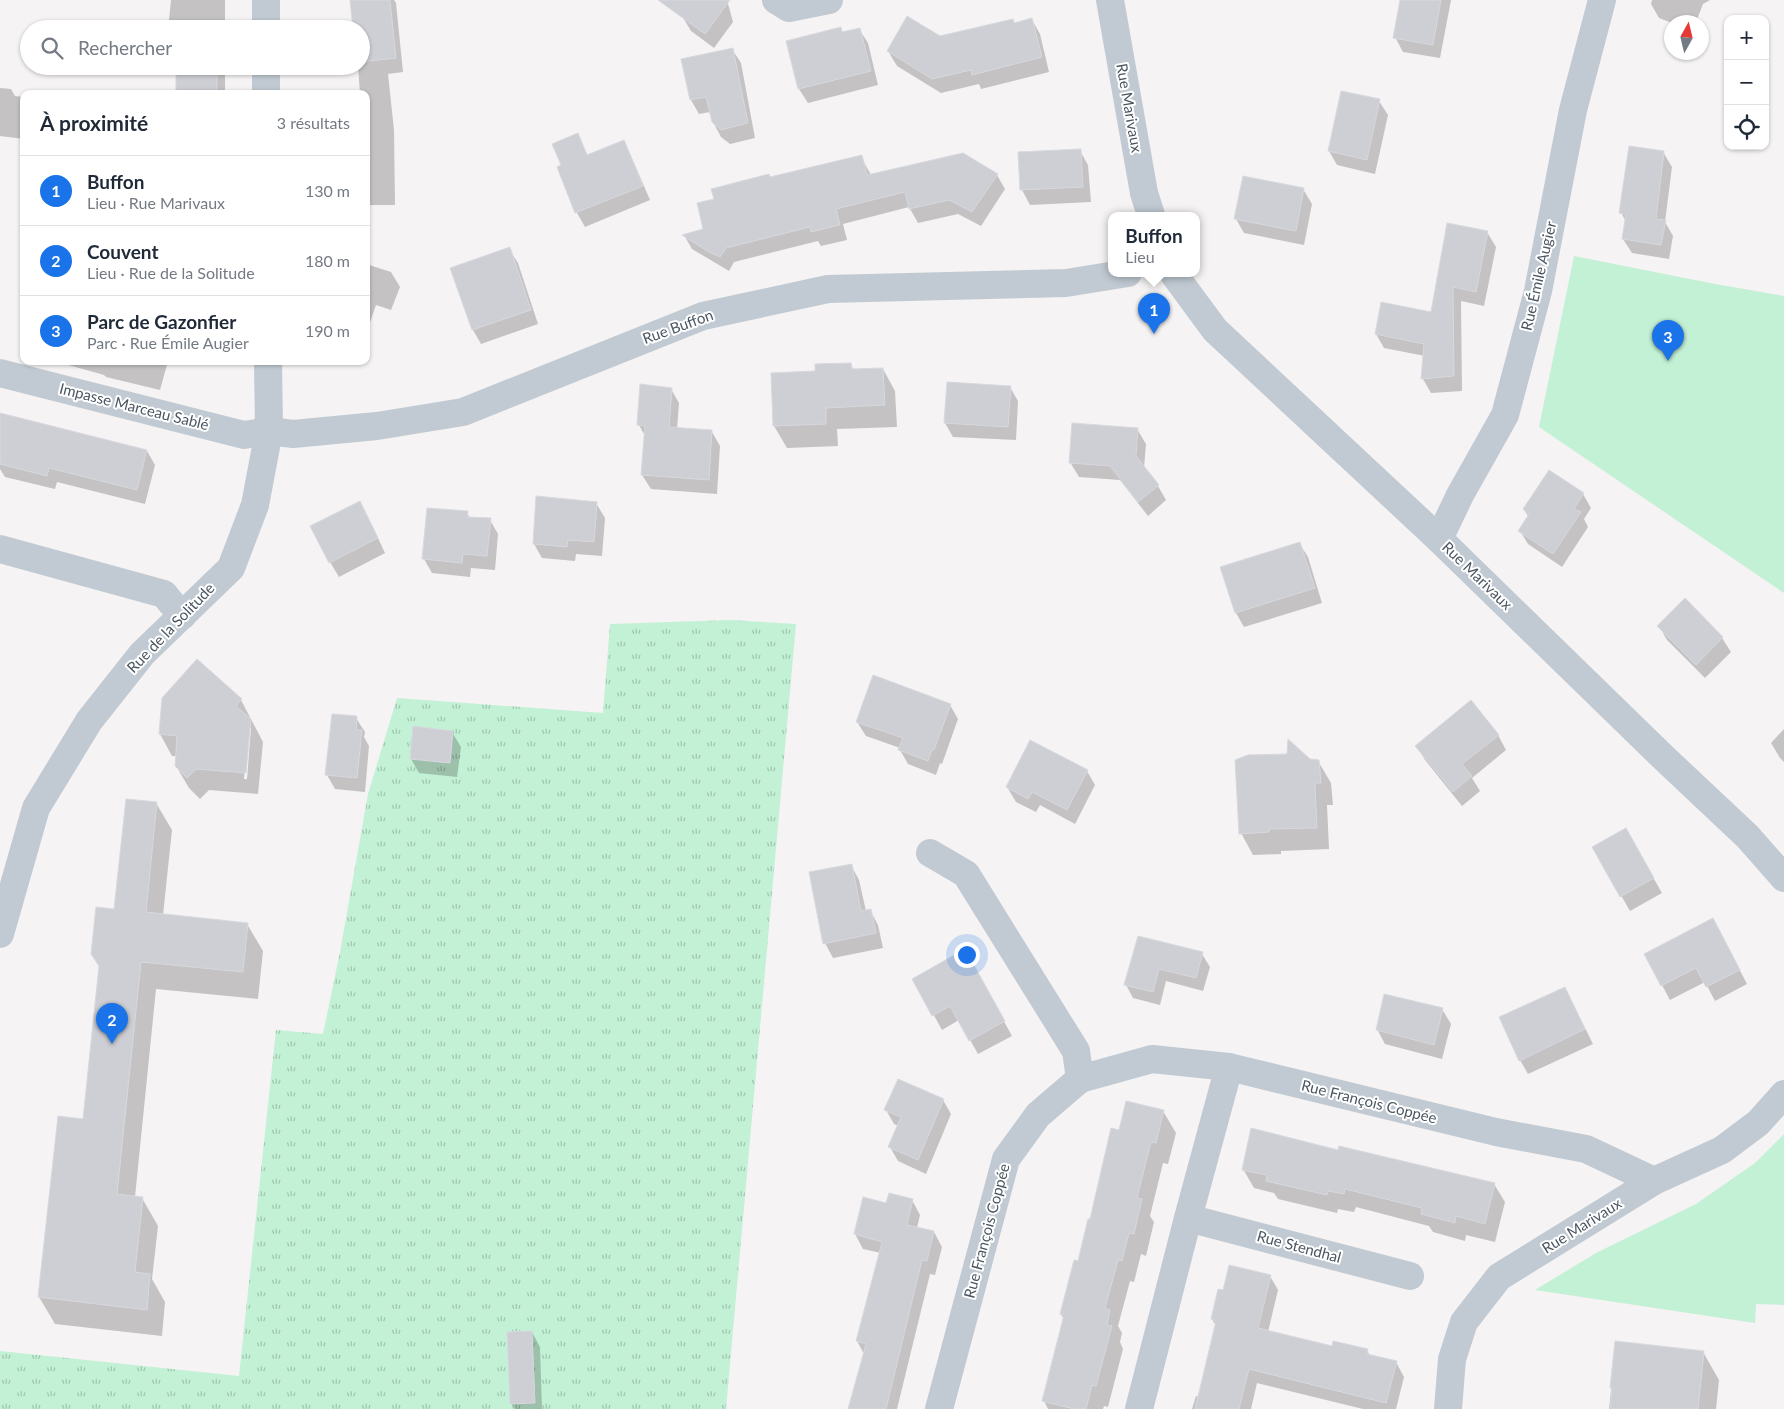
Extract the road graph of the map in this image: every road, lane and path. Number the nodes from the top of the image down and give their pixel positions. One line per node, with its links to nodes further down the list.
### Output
1 (266, 0): 6 (street)
2 (776, 0): 3 (street)
3 (829, 0)
4 (1110, 0): 9 (street, Rue Marivaux)
5 (1602, 0): 15 (street, Rue Émile Augier)
6 (266, 20)
7 (266, 75): 8 (street)
8 (266, 90)
9 (1150, 212)
10 (1108, 276): 14 (street, Rue Buffon)
11 (1176, 277): 15 (street, Rue Marivaux)
12 (268, 365): 14 (street, Rue de la Solitude)
13 (0, 373): 14 (street, Impasse Marceau Sablé)
14 (269, 431): 17 (street, Rue de la Solitude)
15 (1439, 540): 19 (street, Rue Marivaux)
16 (0, 549): 17 (street)
17 (182, 616): 20 (street, Rue de la Solitude)
18 (930, 853): 22 (street)
19 (1784, 878)
20 (0, 934)
21 (1229, 1067): 22 (street, Rue François Coppée); 24 (street, Rue François Coppée); 25 (street)
22 (1080, 1079): 27 (street, Rue François Coppée)
23 (1784, 1094): 24 (street, Rue Marivaux)
24 (1654, 1181): 29 (street, Rue Marivaux)
25 (1188, 1218): 26 (street, Rue Stendhal); 28 (street)
26 (1410, 1276)
27 (939, 1409)
28 (1139, 1409)
29 (1448, 1409)

